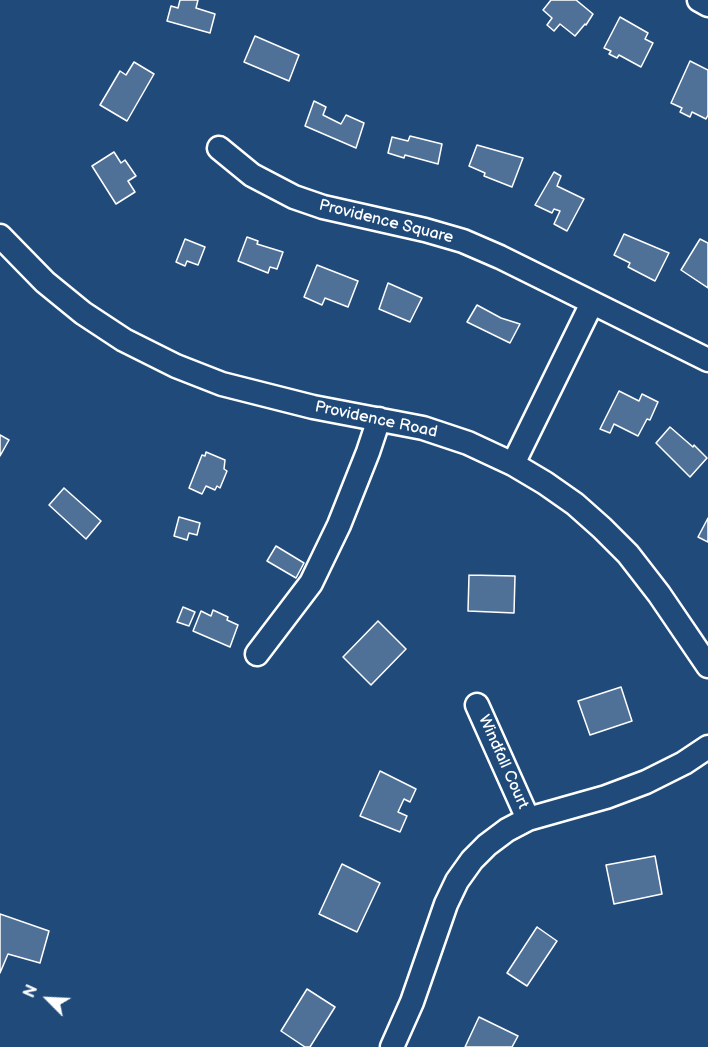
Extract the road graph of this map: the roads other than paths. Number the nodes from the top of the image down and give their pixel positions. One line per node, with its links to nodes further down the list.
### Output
1 (699, 0): 2 (street)
2 (708, 4)
3 (219, 148): 5 (street, Providence Square)
4 (0, 236): 7 (street, Providence Road)
5 (592, 303): 6 (street, Providence Square); 8 (street)
6 (708, 360)
7 (378, 419): 8 (street, Providence Road); 9 (street)
8 (513, 464): 10 (street, Providence Road)
9 (257, 654)
10 (708, 666)
11 (477, 705): 13 (street, Windfall Court)
12 (708, 747): 13 (street)
13 (528, 819): 14 (street)
14 (392, 1047)

